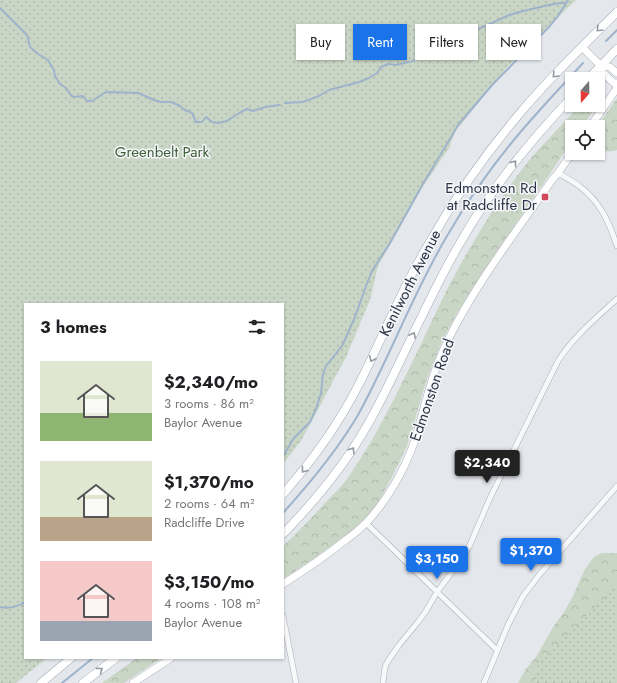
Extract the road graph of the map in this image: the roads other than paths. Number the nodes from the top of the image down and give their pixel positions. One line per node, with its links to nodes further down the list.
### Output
1 (617, 12): 2 (main road, Kenilworth Avenue, one-way to 2)
2 (582, 47): 4 (street); 16 (main road, Kenilworth Avenue, one-way to 16)
3 (617, 49): 4 (main road)
4 (601, 66): 5 (main road); 6 (street); 7 (street)
5 (595, 72)
6 (617, 73)
7 (617, 83)
8 (617, 88): 10 (street)
9 (565, 104): 18 (main road, Kenilworth Avenue, one-way to 9)
10 (595, 120)
11 (567, 160): 12 (street, Edmonston Road)
12 (558, 173): 13 (street); 17 (street, Edmonston Road)
13 (617, 246)
14 (617, 299): 20 (street)
15 (617, 486): 22 (street)
16 (284, 493)
17 (366, 523): 19 (street, Edmonston Road); 20 (street)
18 (284, 533)
19 (284, 583)
20 (437, 592): 22 (street); 30 (street)
21 (284, 621): 29 (street)
22 (497, 650): 31 (street)
23 (70, 659): 26 (main road)
24 (115, 659): 27 (main road, one-way to 24)
25 (169, 659): 28 (street)
26 (41, 683)
27 (83, 683)
28 (133, 683)
29 (296, 683)
30 (383, 683)
31 (484, 683)

